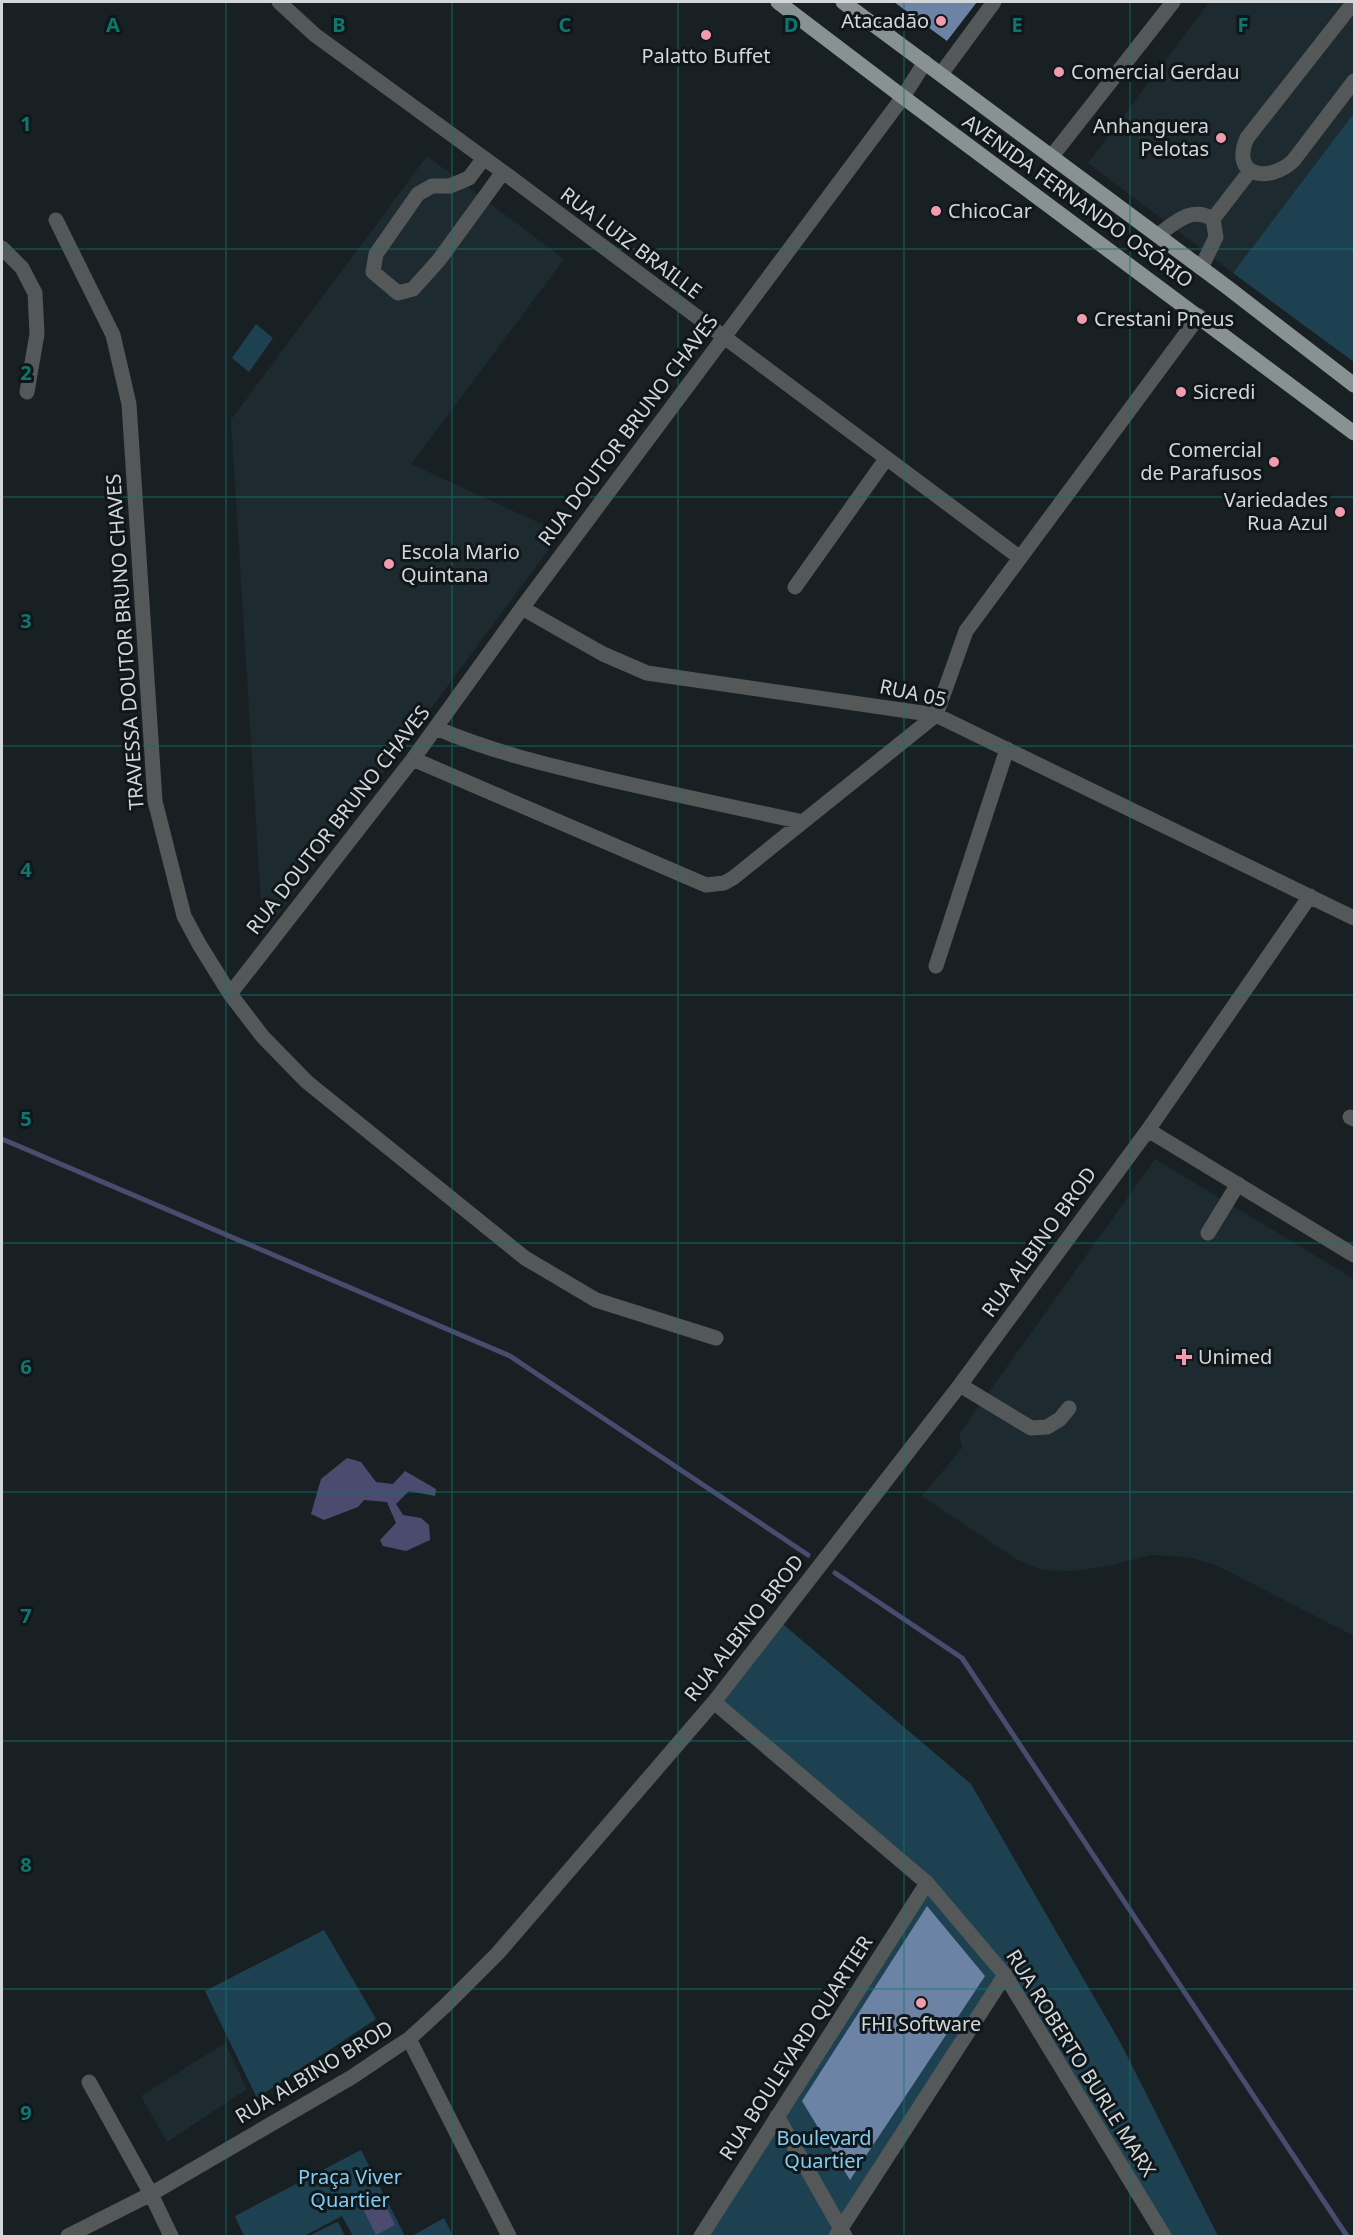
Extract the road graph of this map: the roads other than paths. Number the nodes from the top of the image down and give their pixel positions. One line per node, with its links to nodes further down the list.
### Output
1 (279, 2): 12 (street, RUA LUIZ BRAILLE)
2 (778, 2): 10 (main road, AVENIDA FERNANDO OSÓRIO)
3 (994, 2): 8 (street)
4 (1173, 2): 11 (street)
5 (1354, 2): 13 (street)
6 (851, 4): 7 (main road, AVENIDA FERNANDO OSÓRIO)
7 (925, 62): 8 (main road, AVENIDA FERNANDO OSÓRIO); 10 (street, RUA DOUTOR BRUNO CHAVES)
8 (941, 74): 11 (main road, AVENIDA FERNANDO OSÓRIO)
9 (1354, 81): 13 (street)
10 (903, 97): 20 (main road, AVENIDA FERNANDO OSÓRIO); 21 (street, RUA DOUTOR BRUNO CHAVES)
11 (1052, 156): 17 (main road, AVENIDA FERNANDO OSÓRIO)
12 (484, 158): 14 (street, RUA LUIZ BRAILLE); 14 (street)
13 (1250, 171): 15 (street)
14 (503, 172): 21 (street, RUA LUIZ BRAILLE)
15 (1213, 219): 17 (street); 19 (street)
16 (56, 220): 37 (street, TRAVESSA DOUTOR BRUNO CHAVES)
17 (1158, 236): 19 (main road, AVENIDA FERNANDO OSÓRIO)
18 (2, 248): 23 (street)
19 (1202, 268): 22 (main road, AVENIDA FERNANDO OSÓRIO)
20 (1199, 316): 24 (main road, AVENIDA FERNANDO OSÓRIO); 26 (street)
21 (722, 338): 25 (street, RUA LUIZ BRAILLE); 28 (street, RUA DOUTOR BRUNO CHAVES)
22 (1354, 385)
23 (27, 392)
24 (1354, 433)
25 (886, 459): 26 (street, RUA LUIZ BRAILLE); 27 (street)
26 (1019, 557): 29 (street)
27 (795, 586)
28 (522, 608): 29 (street, RUA 05); 30 (street, RUA DOUTOR BRUNO CHAVES)
29 (936, 715): 31 (street, RUA 05); 33 (street)
30 (436, 728): 32 (street, RUA DOUTOR BRUNO CHAVES); 33 (street)
31 (1007, 749): 34 (street, RUA 05); 36 (street)
32 (413, 759): 33 (street); 37 (street, RUA DOUTOR BRUNO CHAVES)
33 (803, 822)
34 (1310, 896): 35 (street, RUA 05); 38 (street, RUA ALBINO BROD)
35 (1354, 918)
36 (936, 966)
37 (230, 994): 42 (street, TRAVESSA DOUTOR BRUNO CHAVES)
38 (1148, 1130): 39 (street); 43 (street, RUA ALBINO BROD)
39 (1238, 1184): 40 (street); 41 (street)
40 (1208, 1233)
41 (1354, 1255)
42 (716, 1338)
43 (960, 1384): 44 (street); 45 (street, RUA ALBINO BROD)
44 (1069, 1408)
45 (714, 1702): 46 (street, RUA ROBERTO BURLE MARX); 48 (street, RUA ALBINO BROD)
46 (927, 1883): 47 (street, RUA ROBERTO BURLE MARX); 50 (street, RUA BOULEVARD QUARTIER)
47 (1005, 1975): 52 (street); 57 (street, RUA ROBERTO BURLE MARX)
48 (409, 2039): 51 (street, RUA ALBINO BROD); 55 (street)
49 (89, 2082): 51 (street)
50 (777, 2116): 52 (street); 56 (street, RUA BOULEVARD QUARTIER)
51 (151, 2194): 53 (street, RUA ALBINO BROD); 54 (street)
52 (841, 2234)
53 (68, 2236)
54 (171, 2236)
55 (509, 2236)
56 (701, 2236)
57 (1164, 2236)

